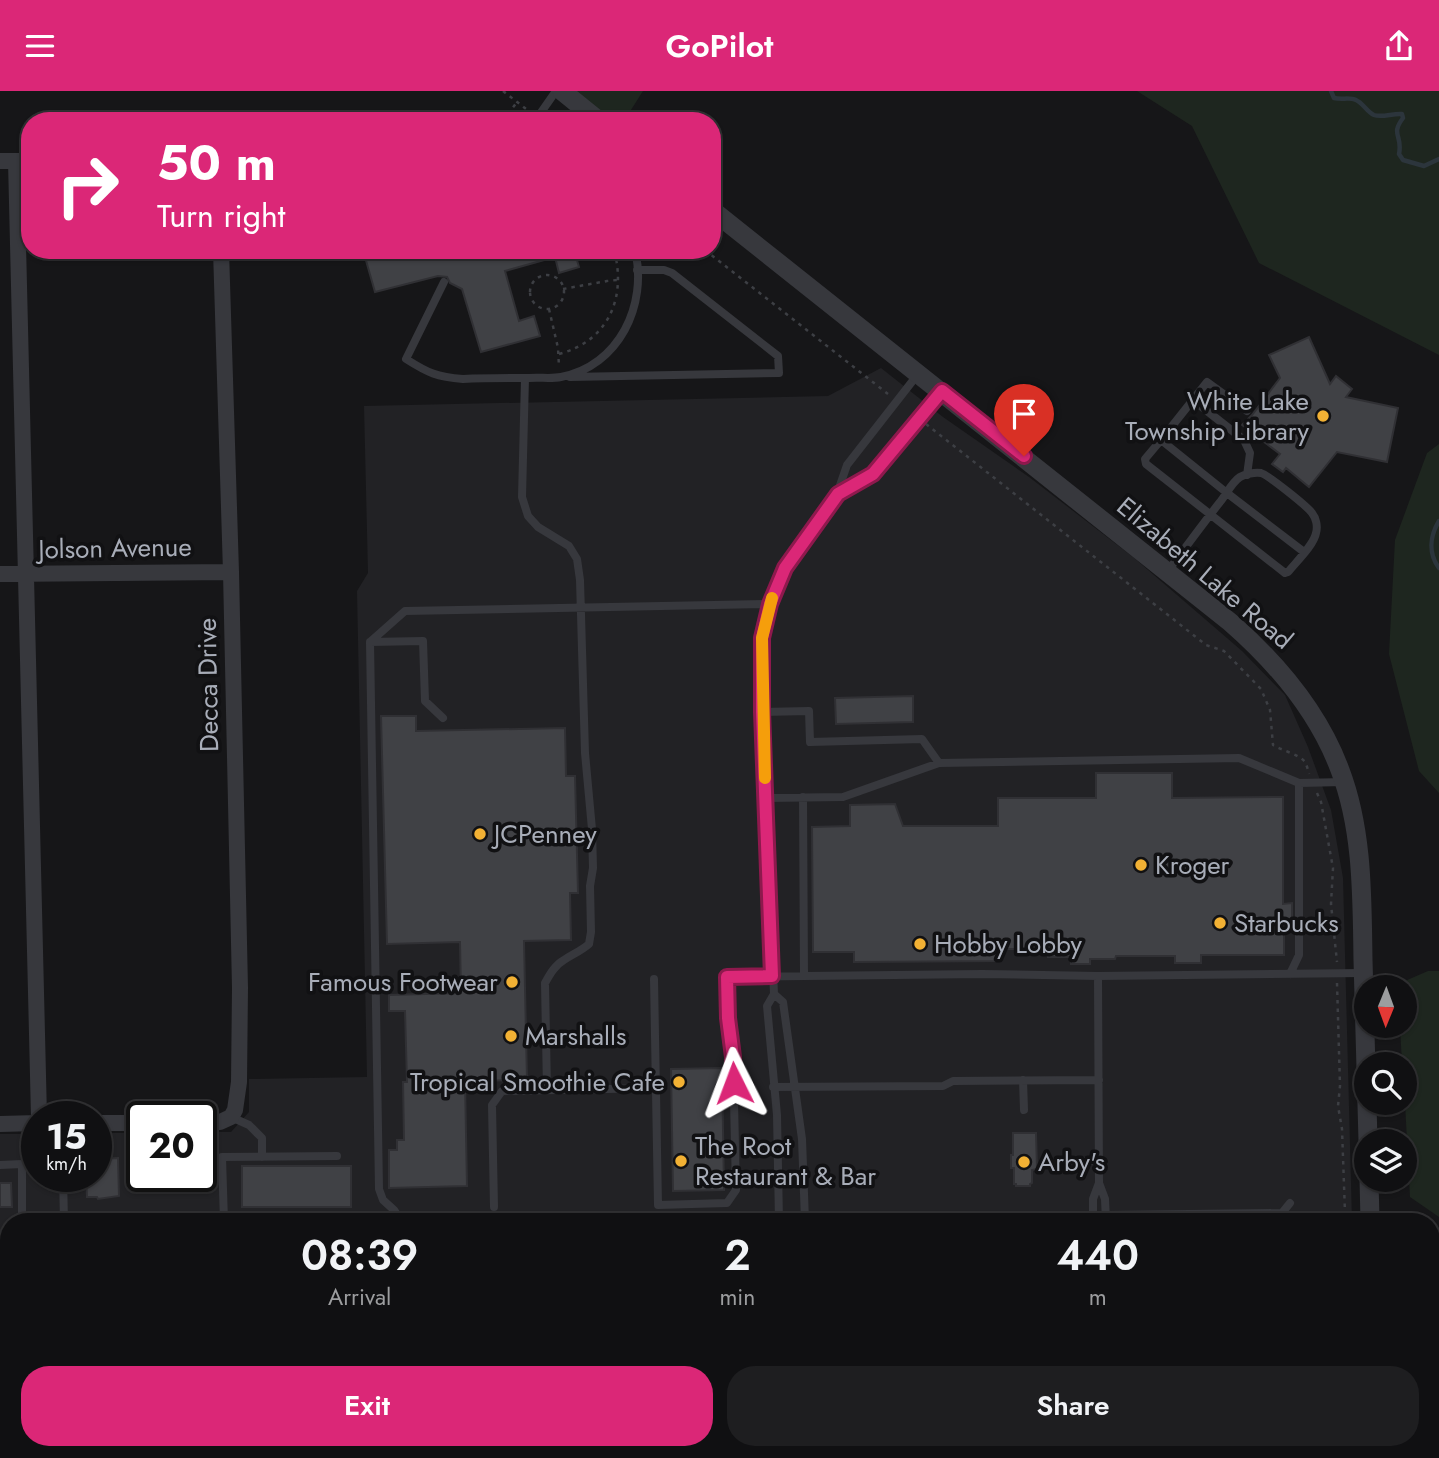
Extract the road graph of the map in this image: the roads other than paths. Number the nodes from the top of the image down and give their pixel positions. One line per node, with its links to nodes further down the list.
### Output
1 (556, 91): 3 (lane)
2 (562, 91): 4 (street)
3 (541, 112)
4 (588, 112)
5 (15, 161): 26 (street)
6 (721, 217): 11 (street, Elizabeth Lake Road)
7 (221, 259): 24 (street, Decca Drive)
8 (636, 259): 9 (lane)
9 (637, 270): 12 (lane); 12 (lane)
10 (444, 282): 13 (lane)
11 (919, 373): 14 (street, Elizabeth Lake Road); 20 (lane)
12 (560, 377): 13 (lane)
13 (525, 378): 28 (lane)
14 (942, 391): 20 (lane); 23 (street, Elizabeth Lake Road)
15 (1193, 400): 16 (lane); 17 (lane); 18 (lane)
16 (1247, 411)
17 (1161, 440): 19 (lane); 21 (lane)
18 (1247, 475): 19 (lane); 22 (lane)
19 (1227, 493): 21 (lane); 22 (lane)
20 (838, 494): 27 (lane)
21 (1211, 514): 22 (lane); 23 (lane)
22 (1304, 552)
23 (1168, 571): 33 (street, Elizabeth Lake Road)
24 (231, 572): 26 (street, Jolson Avenue); 52 (street, Decca Drive)
25 (0, 574): 26 (street, Jolson Avenue)
26 (26, 574): 50 (street)
27 (770, 604): 28 (lane); 30 (lane)
28 (582, 607): 29 (lane); 49 (lane)
29 (370, 642): 31 (lane); 67 (lane)
30 (762, 712): 32 (lane); 36 (lane)
31 (443, 718)
32 (939, 763): 34 (lane); 35 (lane)
33 (1344, 782): 34 (lane); 37 (street, Elizabeth Lake Road)
34 (1299, 783): 38 (lane)
35 (803, 797): 36 (lane); 39 (lane)
36 (766, 798): 40 (lane)
37 (1363, 973): 38 (lane); 56 (street, Elizabeth Lake Road)
38 (1290, 974): 41 (lane)
39 (804, 975): 40 (lane); 41 (lane)
40 (772, 976): 43 (lane); 48 (lane)
41 (1098, 976): 45 (lane)
42 (654, 979): 48 (lane)
43 (774, 994): 46 (lane); 47 (lane)
44 (1023, 1080): 45 (lane); 47 (lane); 51 (lane)
45 (1099, 1080): 60 (lane)
46 (774, 1087): 47 (lane); 73 (lane)
47 (794, 1087): 74 (lane)
48 (656, 1088): 49 (lane)
49 (547, 1090): 66 (lane)
50 (39, 1101)
51 (1024, 1110)
52 (230, 1117): 53 (street); 58 (lane)
53 (217, 1122)
54 (21, 1123): 55 (street)
55 (0, 1124)
56 (1368, 1129)
57 (337, 1156): 58 (lane)
58 (262, 1157): 70 (lane)
59 (1063, 1161): 60 (lane)
60 (1099, 1161): 62 (lane)
61 (0, 1165): 68 (lane)
62 (1099, 1183): 75 (lane); 76 (lane)
63 (63, 1192): 69 (lane)
64 (1369, 1192): 78 (street)
65 (1290, 1203): 77 (lane)
66 (494, 1207)
67 (394, 1210): 71 (lane); 72 (lane)
68 (22, 1213)
69 (64, 1213)
70 (224, 1213)
71 (393, 1213)
72 (396, 1213)
73 (779, 1213)
74 (805, 1213)
75 (1093, 1213)
76 (1106, 1213)
77 (1282, 1213)
78 (1370, 1213)

